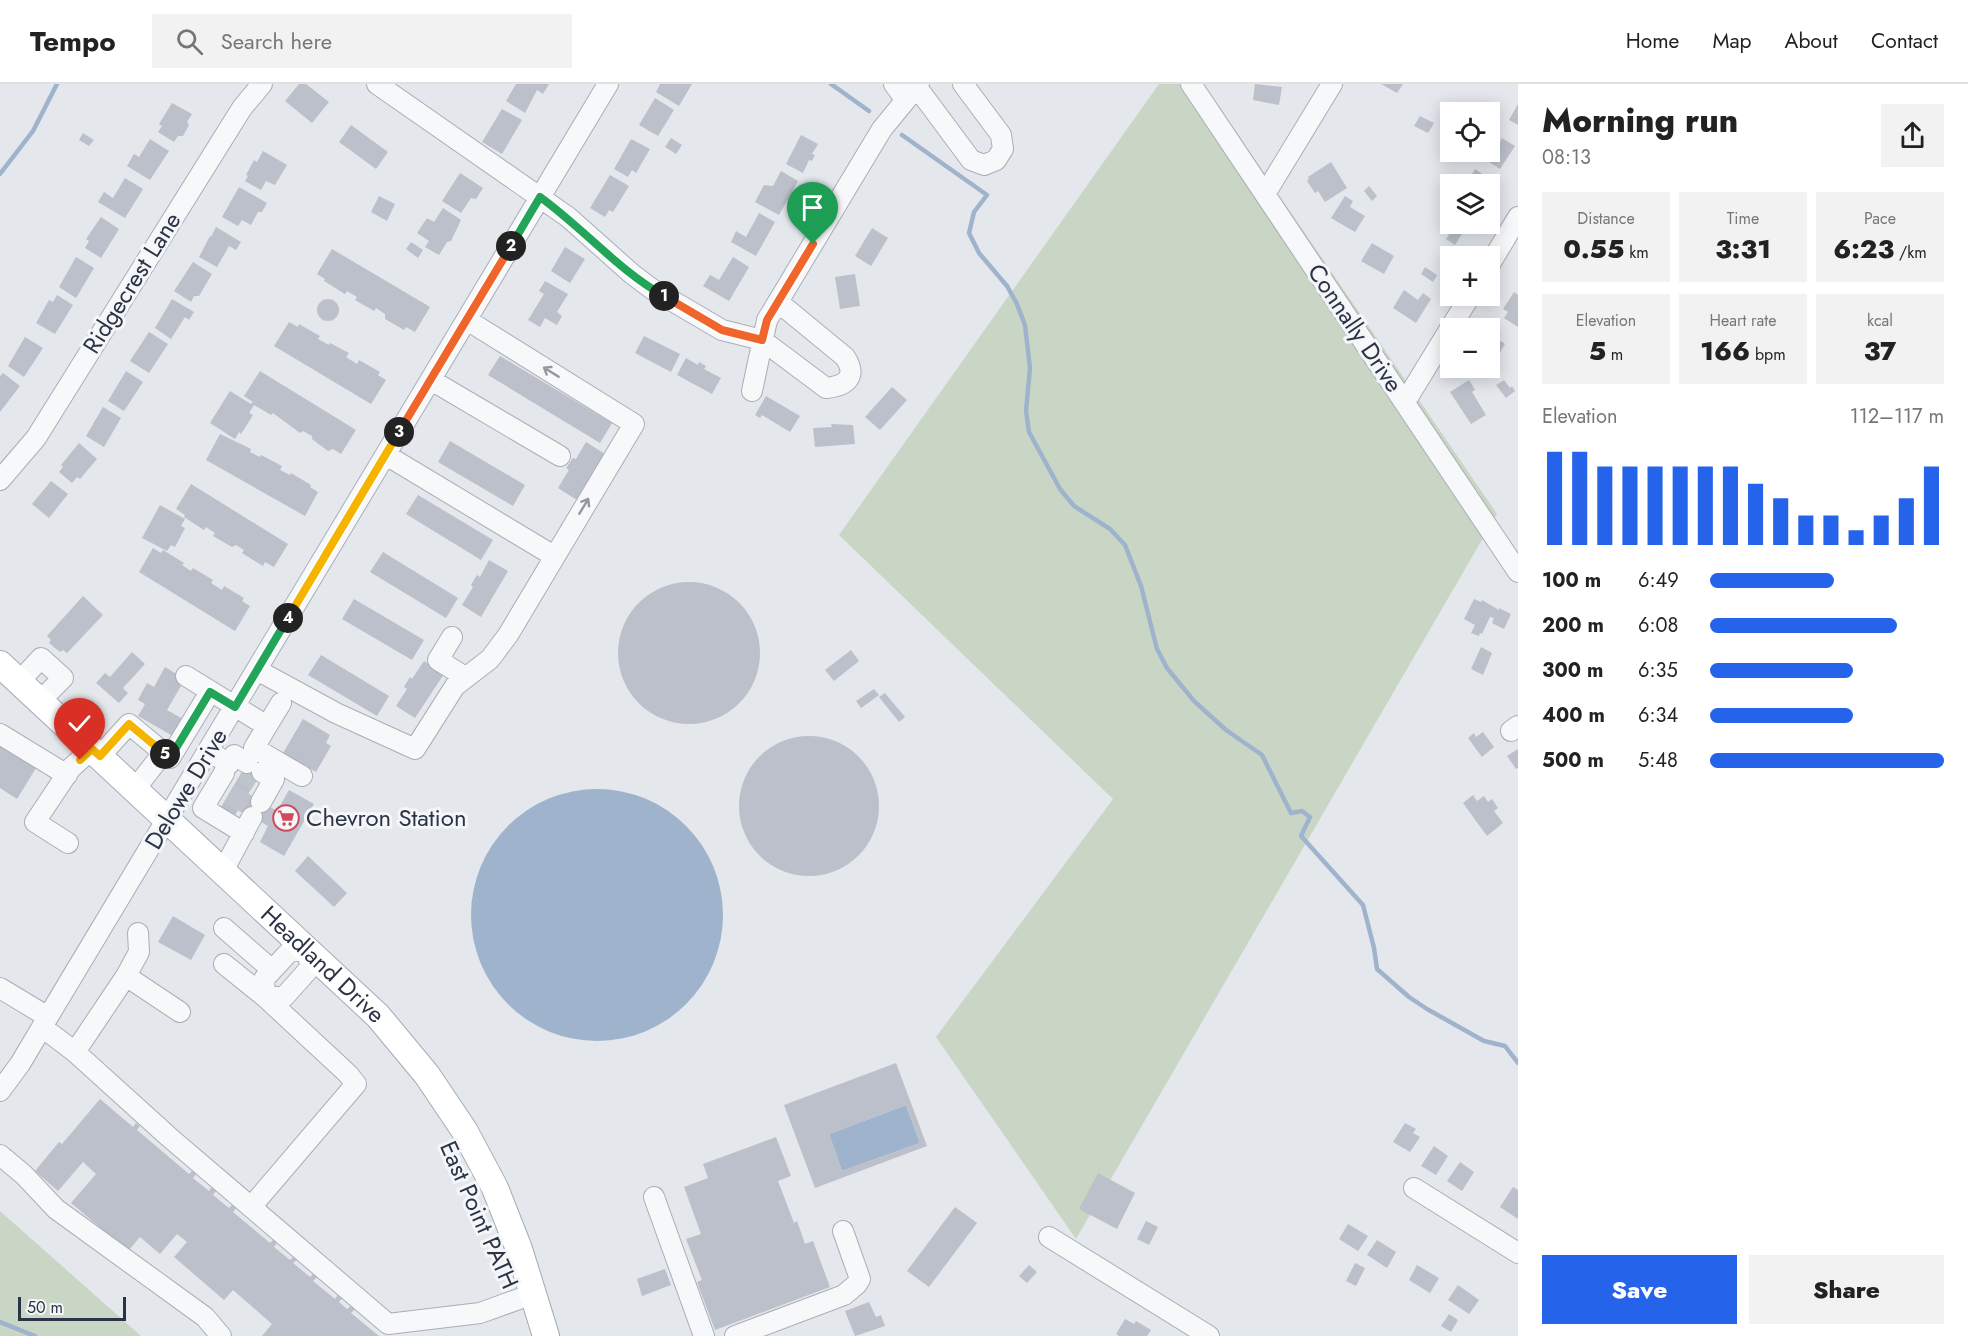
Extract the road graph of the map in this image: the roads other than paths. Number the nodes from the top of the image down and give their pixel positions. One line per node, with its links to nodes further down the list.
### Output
1 (262, 84): 21 (street, Ridgecrest Lane)
2 (376, 84): 9 (street)
3 (608, 84): 9 (street, Delowe Drive)
4 (963, 84): 7 (street)
5 (1191, 84): 8 (street, Connally Drive)
6 (1332, 84): 8 (street)
7 (909, 88): 12 (street)
8 (1265, 194): 18 (street, Connally Drive)
9 (540, 197): 14 (street, Delowe Drive); 15 (street)
10 (1518, 217): 11 (street)
11 (1500, 247)
12 (778, 302): 15 (street); 15 (street)
13 (1464, 306): 18 (street)
14 (467, 320): 16 (street, Delowe Drive); 22 (street, one-way to 14)
15 (762, 340): 17 (street)
16 (431, 380): 19 (street, Delowe Drive); 20 (street)
17 (752, 391)
18 (1405, 402): 23 (street, Connally Drive)
19 (386, 455): 22 (street); 26 (street, Delowe Drive)
20 (560, 456)
21 (0, 480)
22 (554, 556): 28 (street)
23 (1518, 572)
24 (452, 637): 28 (street)
25 (0, 664): 35 (main road, Headland Drive)
26 (257, 670): 28 (street); 31 (street, Delowe Drive)
27 (186, 676): 29 (street)
28 (455, 686)
29 (210, 692): 31 (street); 36 (street)
30 (281, 703): 32 (street)
31 (235, 707): 32 (street); 34 (street, Delowe Drive)
32 (267, 726): 38 (street)
33 (0, 734): 37 (street)
34 (209, 751): 40 (street, Delowe Drive); 42 (street)
35 (96, 753): 36 (street); 37 (street); 39 (main road, Headland Drive)
36 (163, 753): 39 (street)
37 (67, 775): 41 (street)
38 (302, 776)
39 (135, 789): 40 (main road, Headland Drive)
40 (168, 819): 42 (main road, Headland Drive); 52 (street, Delowe Drive)
41 (68, 843)
42 (223, 871): 45 (main road, Headland Drive)
43 (224, 928): 47 (street)
44 (138, 933): 48 (street)
45 (308, 950): 47 (street); 50 (street); 62 (main road, Headland Drive)
46 (224, 964): 50 (street)
47 (272, 970): 50 (street)
48 (126, 976): 51 (street); 53 (street)
49 (0, 988): 52 (street)
50 (265, 997): 58 (street)
51 (180, 1012)
52 (45, 1022): 53 (street); 54 (street, Delowe Drive)
53 (75, 1052): 58 (street)
54 (0, 1091)
55 (0, 1155): 64 (street)
56 (1414, 1188): 61 (street)
57 (654, 1197): 66 (street)
58 (251, 1207): 62 (street)
59 (843, 1232): 67 (street)
60 (1049, 1237): 63 (street)
61 (1518, 1253)
62 (533, 1294): 65 (main road, Headland Drive)
63 (1203, 1335)
64 (221, 1336)
65 (546, 1336)
66 (704, 1336)
67 (735, 1336)

